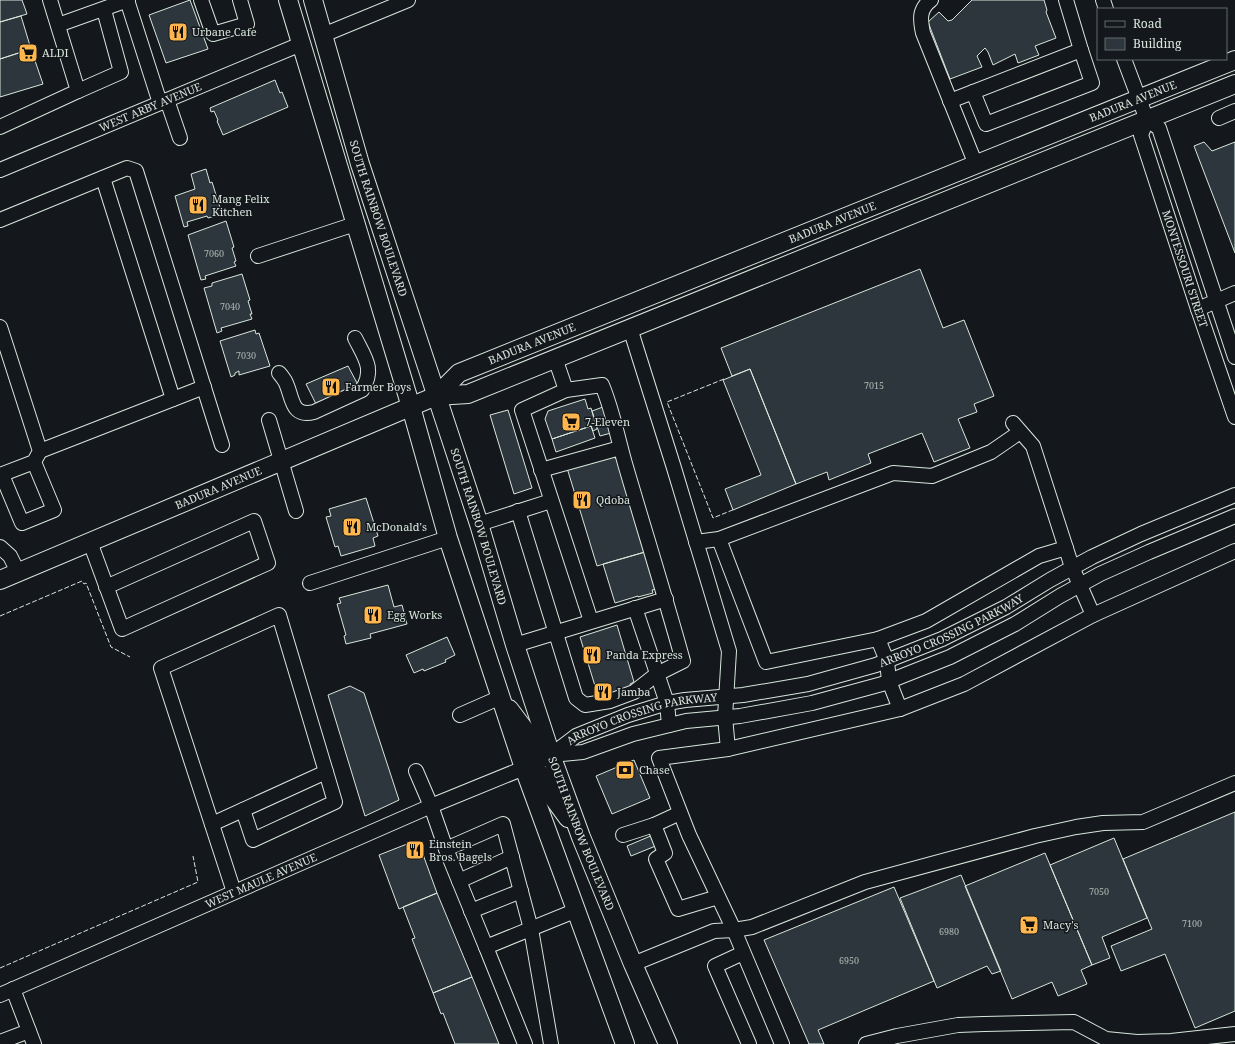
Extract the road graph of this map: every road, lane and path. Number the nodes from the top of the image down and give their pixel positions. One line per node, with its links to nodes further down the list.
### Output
1 (50, 0): 12 (street)
2 (128, 0): 11 (street); 22 (street)
3 (202, 0): 4 (street)
4 (240, 0)
5 (288, 0): 14 (main road, SOUTH RAINBOW BOULEVARD)
6 (296, 0): 13 (main road)
7 (313, 0): 13 (main road, SOUTH RAINBOW BOULEVARD)
8 (408, 0): 13 (street)
9 (931, 0): 23 (street)
10 (1066, 0): 15 (street)
11 (104, 10): 12 (street); 19 (street)
12 (58, 25): 19 (street)
13 (323, 35): 29 (main road, SOUTH RAINBOW BOULEVARD)
14 (301, 44): 22 (street, WEST ARBY AVENUE); 29 (main road); 34 (main road, SOUTH RAINBOW BOULEVARD)
15 (1081, 50): 20 (street); 20 (street)
16 (1124, 60): 21 (street, MONTESSOURI STREET)
17 (1235, 60): 21 (main road, BADURA AVENUE)
18 (1235, 84): 26 (main road, BADURA AVENUE)
19 (78, 91): 27 (street)
20 (973, 92): 23 (street)
21 (1139, 100): 26 (street, MONTESSOURI STREET); 30 (main road, BADURA AVENUE)
22 (164, 101): 28 (street); 31 (street, WEST ARBY AVENUE)
23 (950, 101): 30 (street)
24 (1235, 111): 25 (street)
25 (1219, 118)
26 (1147, 120): 37 (street, MONTESSOURI STREET); 39 (street, MONTESSOURI STREET); 41 (main road, BADURA AVENUE)
27 (0, 127)
28 (180, 138)
29 (353, 139): 48 (main road, SOUTH RAINBOW BOULEVARD)
30 (976, 165): 38 (main road, BADURA AVENUE)
31 (0, 170)
32 (103, 178): 33 (street); 46 (street); 49 (street)
33 (0, 220)
34 (356, 224): 35 (street); 50 (main road, SOUTH RAINBOW BOULEVARD)
35 (258, 256)
36 (1235, 293): 37 (street)
37 (1217, 301): 39 (street); 43 (street, MONTESSOURI STREET)
38 (622, 308): 41 (main road); 48 (main road, BADURA AVENUE)
39 (1198, 309): 51 (street, MONTESSOURI STREET)
40 (0, 327): 55 (street)
41 (630, 328): 44 (main road, BADURA AVENUE); 68 (street)
42 (355, 338): 45 (street)
43 (1235, 356)
44 (555, 358): 47 (street); 48 (main road, BADURA AVENUE)
45 (279, 373)
46 (204, 387): 49 (street); 53 (street)
47 (566, 390): 54 (street); 57 (street)
48 (436, 396): 50 (main road, BADURA AVENUE); 64 (main road, SOUTH RAINBOW BOULEVARD)
49 (173, 399): 55 (street)
50 (411, 407): 56 (main road, BADURA AVENUE); 65 (main road, SOUTH RAINBOW BOULEVARD)
51 (1235, 418)
52 (269, 420): 56 (street)
53 (222, 445)
54 (620, 448): 57 (street); 78 (street)
55 (37, 456): 58 (street); 58 (street)
56 (281, 462): 61 (street); 67 (main road, BADURA AVENUE)
57 (541, 470): 60 (street)
58 (1, 475)
59 (1235, 495): 72 (street, ARROYO CROSSING PARKWAY)
60 (551, 501): 62 (street); 81 (street)
61 (296, 511)
62 (518, 511): 64 (street); 82 (street)
63 (1235, 516): 76 (street, ARROYO CROSSING PARKWAY)
64 (479, 524): 84 (main road, SOUTH RAINBOW BOULEVARD)
65 (448, 538): 75 (street); 89 (main road, SOUTH RAINBOW BOULEVARD)
66 (719, 539): 68 (street); 70 (street); 83 (street)
67 (90, 542): 73 (main road, BADURA AVENUE); 77 (street)
68 (696, 542): 88 (street)
69 (0, 547): 73 (street)
70 (1066, 548): 72 (street); 83 (street)
71 (1235, 551): 80 (street)
72 (1072, 567): 76 (street); 85 (street, ARROYO CROSSING PARKWAY)
73 (18, 572): 74 (main road, BADURA AVENUE)
74 (0, 580)
75 (310, 583)
76 (1079, 585): 80 (street); 87 (street, ARROYO CROSSING PARKWAY)
77 (106, 586): 77 (street)
78 (666, 599): 79 (street); 86 (street)
79 (635, 608): 81 (street); 86 (street)
80 (1093, 615): 91 (street)
81 (591, 621): 82 (street)
82 (556, 632): 84 (street); 86 (street)
83 (878, 639): 85 (street)
84 (515, 644): 96 (main road, SOUTH RAINBOW BOULEVARD)
85 (888, 661): 87 (street); 88 (street, ARROYO CROSSING PARKWAY)
86 (657, 674): 90 (street)
87 (890, 681): 91 (street); 93 (street, ARROYO CROSSING PARKWAY)
88 (726, 696): 90 (street, ARROYO CROSSING PARKWAY); 93 (street)
89 (501, 698): 92 (street); 96 (main road); 97 (main road, SOUTH RAINBOW BOULEVARD)
90 (667, 703): 94 (street); 96 (street, ARROYO CROSSING PARKWAY)
91 (900, 709): 95 (street)
92 (460, 715)
93 (725, 717): 94 (street, ARROYO CROSSING PARKWAY); 95 (street)
94 (670, 725): 96 (street, ARROYO CROSSING PARKWAY)
95 (728, 749): 103 (street)
96 (551, 755): 107 (main road, SOUTH RAINBOW BOULEVARD)
97 (524, 768): 101 (street, WEST MAULE AVENUE); 107 (main road); 114 (main road, SOUTH RAINBOW BOULEVARD)
98 (416, 771): 101 (street)
99 (326, 772): 102 (street); 102 (street); 104 (street)
100 (1235, 783): 117 (street)
101 (432, 806): 108 (street); 112 (street, WEST MAULE AVENUE)
102 (243, 810): 104 (street)
103 (680, 813): 105 (street); 113 (street)
104 (212, 824): 112 (street)
105 (654, 825): 106 (street); 113 (street)
106 (623, 835)
107 (581, 837): 120 (main road, SOUTH RAINBOW BOULEVARD)
108 (446, 849): 109 (street); 110 (street)
109 (512, 857): 110 (street); 111 (street)
110 (459, 881): 115 (street)
111 (521, 891): 115 (street); 116 (street)
112 (234, 892): 121 (street, WEST MAULE AVENUE)
113 (718, 897): 117 (street)
114 (577, 910): 116 (street); 128 (main road, SOUTH RAINBOW BOULEVARD)
115 (471, 911): 118 (street)
116 (531, 929): 118 (street); 127 (street)
117 (734, 930): 119 (street); 120 (street)
118 (486, 947): 126 (street)
119 (743, 953): 130 (street); 131 (street)
120 (633, 964): 129 (main road, SOUTH RAINBOW BOULEVARD)
121 (6, 992): 122 (street)
122 (29, 1030): 124 (street); 125 (street)
123 (1235, 1034): 132 (street)
124 (0, 1042)
125 (34, 1044)
126 (526, 1044)
127 (551, 1044)
128 (625, 1044)
129 (668, 1044)
130 (749, 1044)
131 (782, 1044)
132 (866, 1044)

